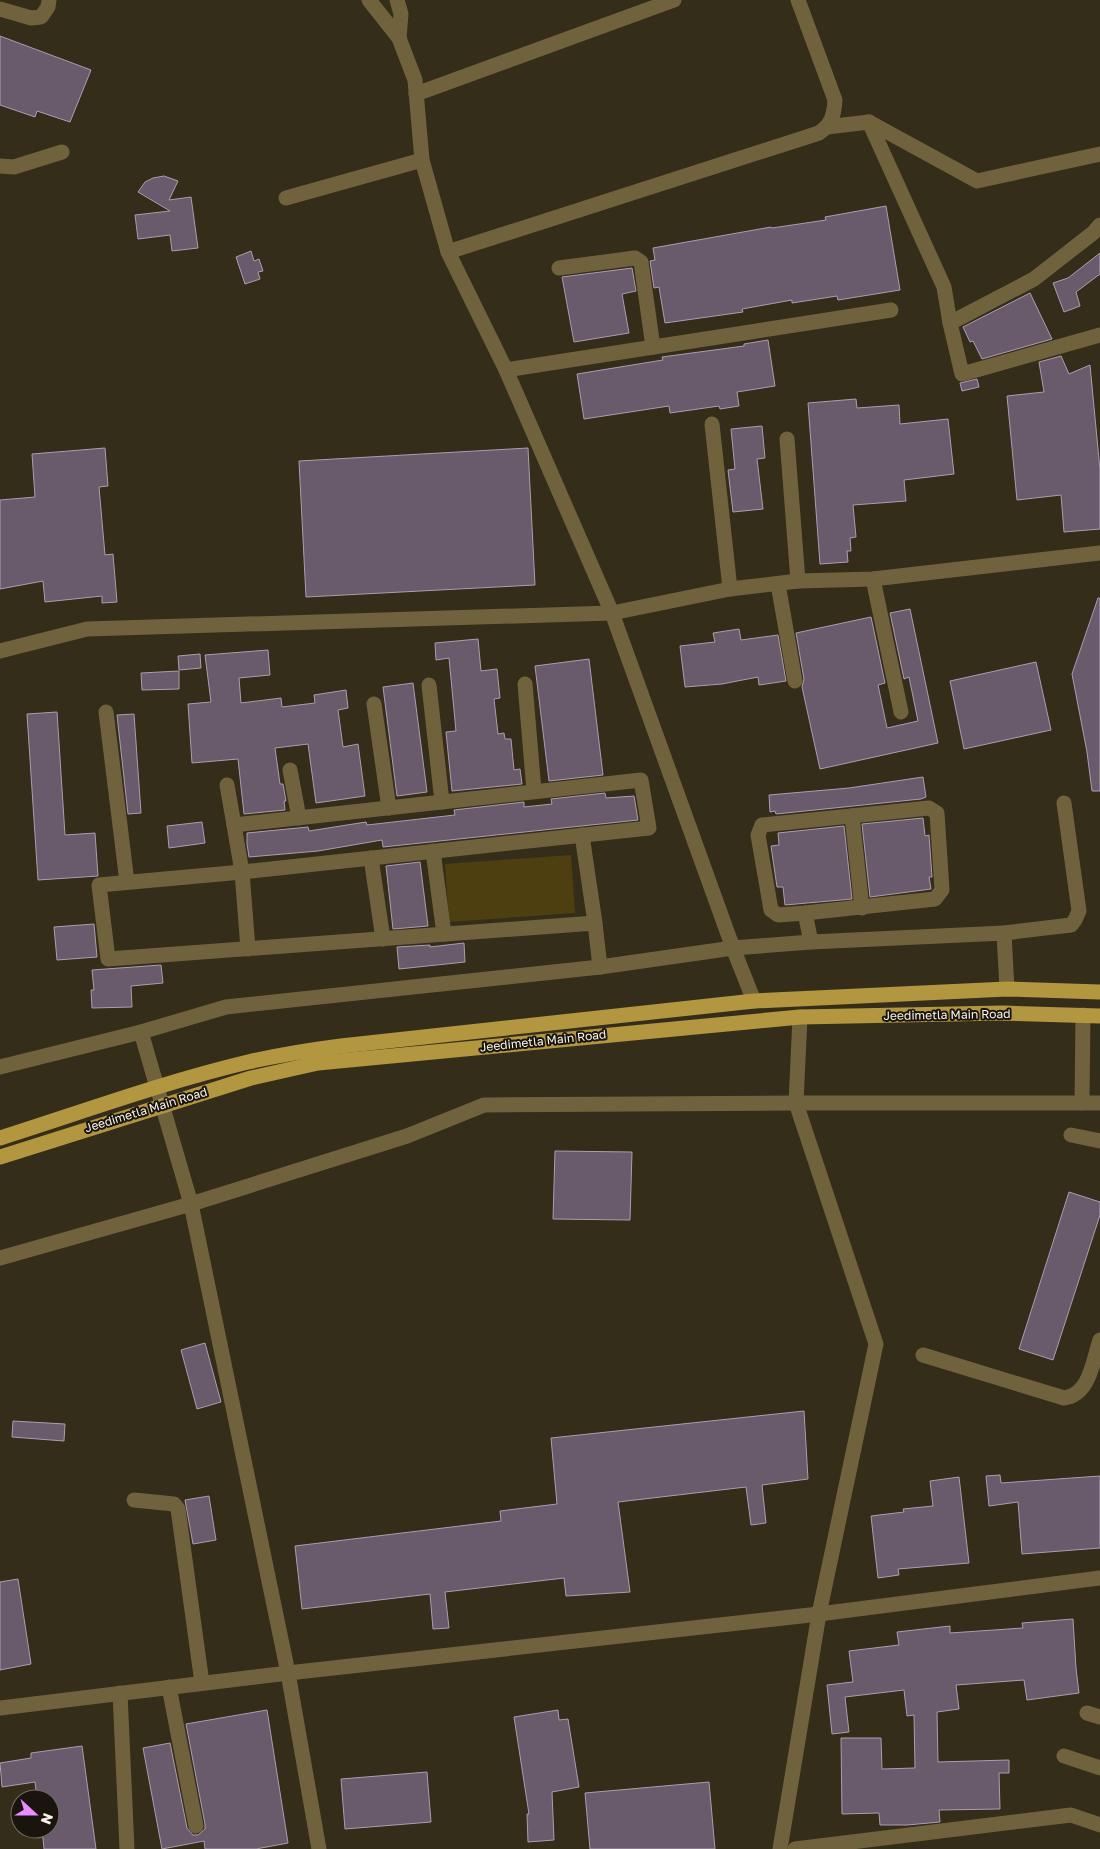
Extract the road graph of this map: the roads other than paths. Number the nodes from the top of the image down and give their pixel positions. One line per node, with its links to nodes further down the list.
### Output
1 (50, 0): 6 (street)
2 (369, 0): 7 (street)
3 (397, 0): 7 (street)
4 (674, 0): 8 (street)
5 (798, 0): 10 (street)
6 (0, 9)
7 (399, 38): 8 (street)
8 (416, 94): 13 (street)
9 (869, 122): 10 (street); 12 (street); 20 (street)
10 (827, 127): 17 (street)
11 (62, 152): 14 (street)
12 (1100, 154)
13 (422, 160): 15 (street); 17 (street)
14 (0, 166)
15 (286, 198)
16 (1100, 225): 20 (street)
17 (448, 252): 23 (street)
18 (559, 268): 22 (street)
19 (891, 310): 22 (street)
20 (950, 323): 21 (street)
21 (1100, 335)
22 (653, 347): 23 (street)
23 (506, 370): 31 (street)
24 (712, 424): 30 (street)
25 (787, 439): 28 (street)
26 (1100, 553): 27 (street)
27 (873, 579): 28 (street); 38 (street)
28 (798, 581): 29 (street)
29 (778, 584): 30 (street); 33 (street)
30 (730, 589): 31 (street)
31 (612, 613): 32 (street); 60 (street)
32 (0, 651)
33 (795, 681)
34 (525, 684): 41 (street)
35 (429, 685): 42 (street)
36 (374, 704): 44 (street)
37 (106, 712): 52 (street)
38 (901, 712)
39 (290, 770): 46 (street)
40 (227, 785): 47 (street)
41 (534, 791): 42 (street); 48 (street)
42 (442, 802): 44 (street)
43 (1064, 803): 57 (street)
44 (389, 808): 46 (street)
45 (852, 816): 53 (street); 53 (street); 54 (street)
46 (299, 818): 47 (street)
47 (234, 825): 51 (street)
48 (582, 835): 49 (street); 55 (street)
49 (433, 851): 50 (street); 56 (street)
50 (371, 858): 51 (street); 58 (street)
51 (242, 872): 52 (street); 61 (street)
52 (128, 882): 61 (street)
53 (862, 908): 54 (street)
54 (805, 914): 59 (street)
55 (595, 923): 56 (street); 62 (street)
56 (444, 934): 58 (street)
57 (1004, 934): 59 (street); 63 (street)
58 (383, 939): 61 (street)
59 (811, 942): 60 (street)
60 (733, 948): 62 (street); 65 (street)
61 (248, 949)
62 (600, 967): 69 (street)
63 (1007, 989): 64 (main road, Jeedimetla Main Road); 65 (main road, Jeedimetla Main Road)
64 (1100, 992)
65 (754, 1001): 71 (main road, Jeedimetla Main Road)
66 (1083, 1015): 67 (main road, Jeedimetla Main Road); 68 (main road, Jeedimetla Main Road); 74 (street)
67 (1100, 1016)
68 (800, 1017): 72 (street); 75 (main road, Jeedimetla Main Road)
69 (141, 1032): 70 (street); 71 (street)
70 (0, 1067)
71 (157, 1087): 75 (street); 77 (main road, Jeedimetla Main Road)
72 (796, 1103): 74 (street); 80 (street); 86 (street)
73 (1100, 1103): 74 (street)
74 (1082, 1104)
75 (162, 1105): 79 (main road, Jeedimetla Main Road); 80 (street)
76 (1071, 1135): 78 (street)
77 (0, 1138)
78 (1100, 1141)
79 (0, 1157)
80 (190, 1204): 81 (street); 87 (street)
81 (0, 1258)
82 (1100, 1340): 83 (street)
83 (923, 1356)
84 (134, 1500): 88 (street)
85 (1100, 1578): 86 (street)
86 (819, 1614): 87 (street); 98 (street)
87 (288, 1673): 88 (street); 97 (street)
88 (202, 1683): 89 (street)
89 (169, 1687): 90 (street); 95 (street)
90 (120, 1694): 91 (street); 96 (street)
91 (0, 1708)
92 (1064, 1756): 93 (street)
93 (1100, 1768)
94 (1100, 1825): 99 (street)
95 (196, 1826)
96 (127, 1849)
97 (320, 1849)
98 (780, 1849)
99 (795, 1849)

